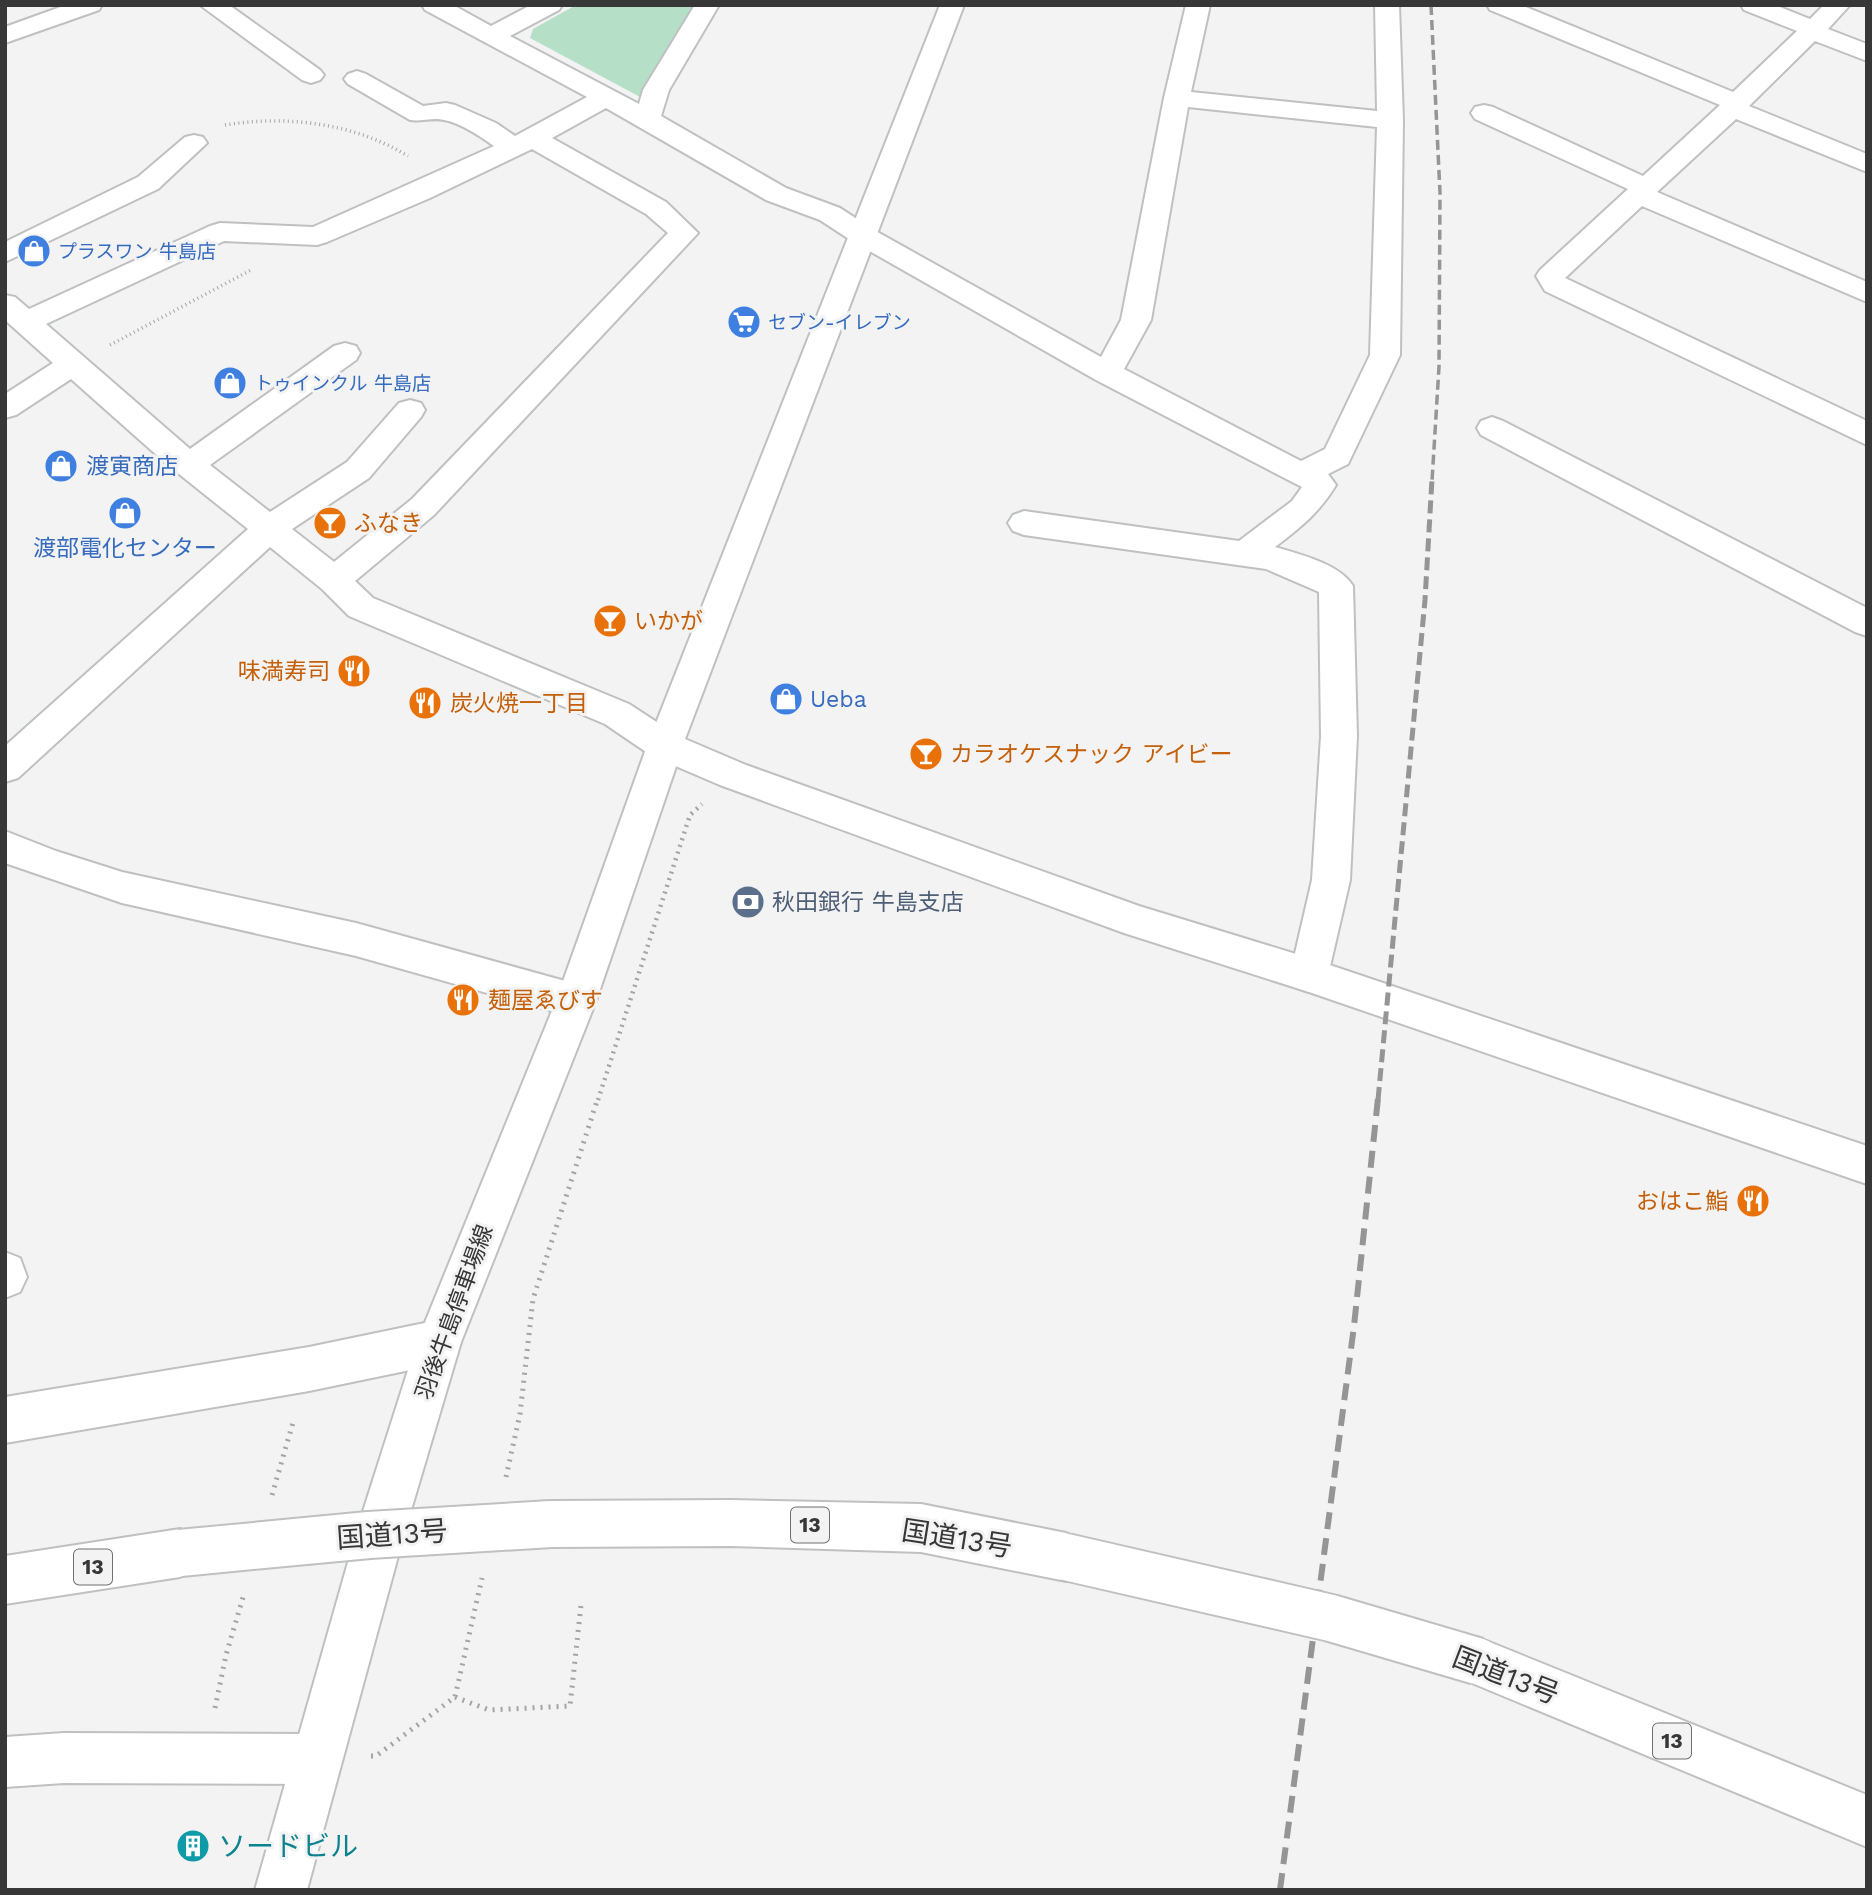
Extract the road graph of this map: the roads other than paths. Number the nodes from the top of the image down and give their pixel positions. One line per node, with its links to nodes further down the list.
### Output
1 (90, 5): 13 (main road)
2 (212, 5): 16 (main road)
3 (434, 5): 14 (main road)
4 (550, 5): 14 (main road)
5 (707, 5): 22 (main road)
6 (952, 5): 28 (main road, 羽後牛島停車場線)
7 (1198, 5): 19 (main road)
8 (1387, 5): 23 (main road)
9 (1499, 5): 20 (main road)
10 (1753, 5): 12 (main road)
11 (1838, 5): 12 (main road)
12 (1812, 30): 15 (main road); 20 (main road)
13 (5, 36)
14 (491, 36): 18 (main road)
15 (1867, 53)
16 (311, 75)
17 (357, 79): 25 (main road)
18 (606, 97): 22 (main road); 25 (main road)
19 (1177, 98): 23 (main road); 34 (main road)
20 (1735, 106): 26 (main road); 27 (main road)
21 (1484, 113): 27 (main road)
22 (647, 119): 28 (main road)
23 (1390, 121): 40 (main road)
24 (194, 143): 29 (main road)
25 (523, 143): 31 (main road); 44 (main road)
26 (1867, 164)
27 (1642, 190): 30 (main road); 38 (main road)
28 (862, 235): 34 (main road); 46 (main road, 羽後牛島停車場線)
29 (5, 253)
30 (1867, 293)
31 (15, 313): 33 (main road)
32 (345, 353): 39 (main road)
33 (74, 364): 35 (main road); 39 (main road)
34 (1107, 373): 40 (main road)
35 (5, 408)
36 (410, 410): 42 (main road)
37 (1492, 428): 45 (main road)
38 (1867, 434)
39 (189, 466): 42 (main road)
40 (1305, 473): 43 (main road)
41 (1024, 523): 43 (main road)
42 (269, 529): 44 (main road); 47 (main road)
43 (1248, 551): 49 (main road)
44 (334, 580): 46 (main road)
45 (1867, 623)
46 (665, 746): 49 (main road); 50 (main road, 羽後牛島停車場線)
47 (5, 768)
48 (5, 846): 50 (main road)
49 (1309, 975): 51 (main road)
50 (576, 1001): 52 (main road, 羽後牛島停車場線)
51 (1867, 1165)
52 (439, 1342): 53 (main road); 55 (main road, 羽後牛島停車場線)
53 (5, 1420)
54 (5, 1580): 57 (main road, 国道13号 / 13, bridge)
55 (317, 1759): 56 (main road); 58 (main road, 羽後牛島停車場線)
56 (5, 1762)
57 (1867, 1821)
58 (281, 1890)

